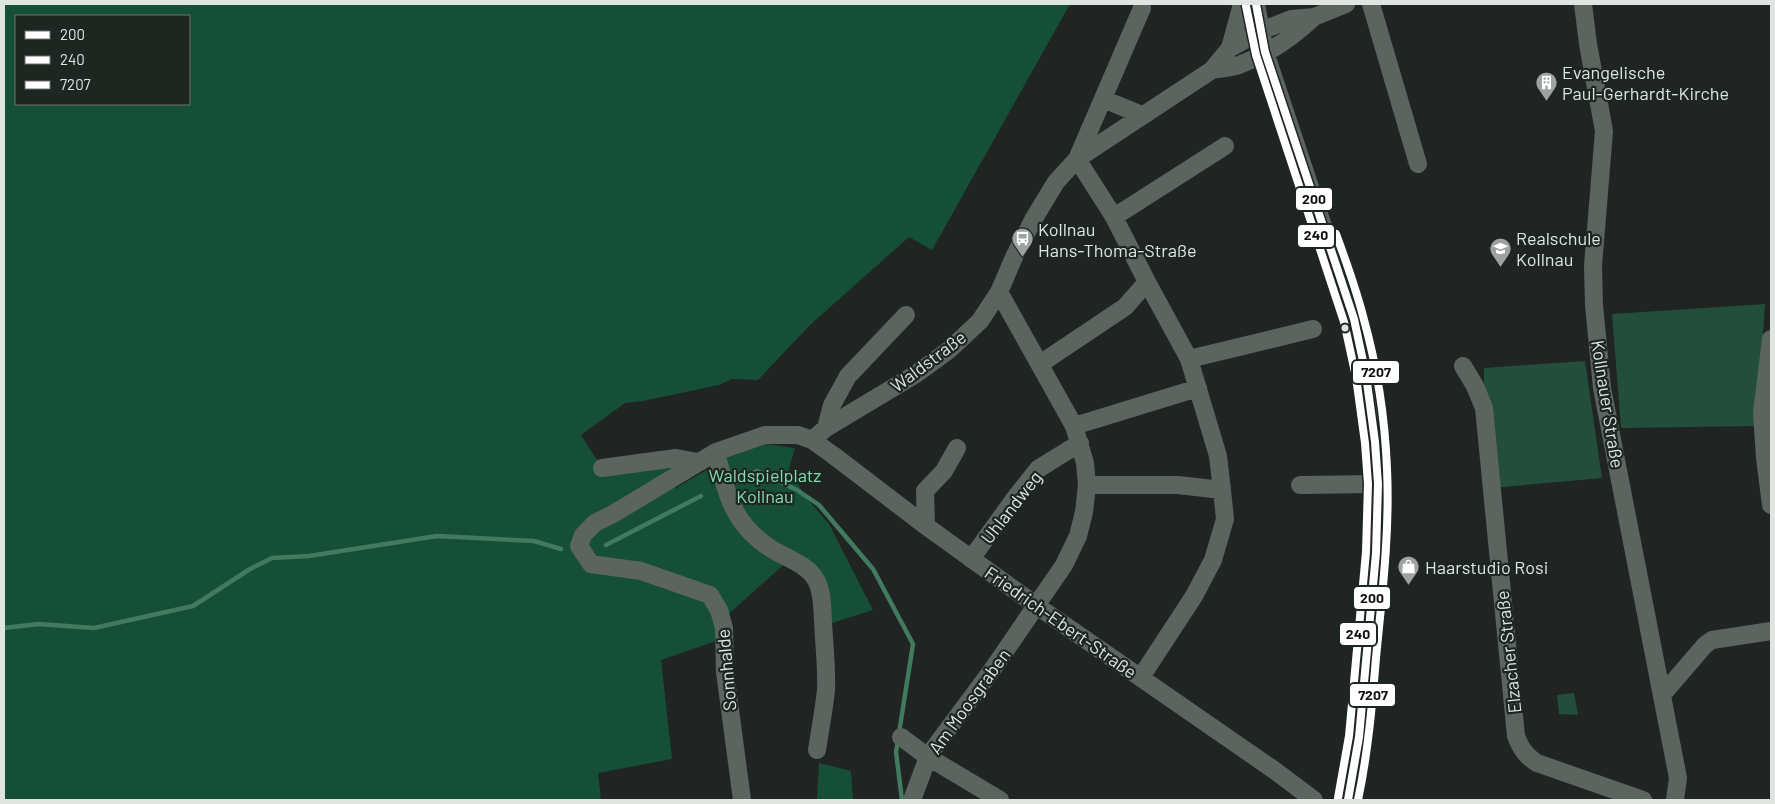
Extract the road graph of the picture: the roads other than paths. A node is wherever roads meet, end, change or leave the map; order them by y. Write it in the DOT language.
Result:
graph roads {
  1 [pos="1242,4"];
  2 [pos="1256,4"];
  3 [pos="1346,4"];
  4 [pos="1371,4"];
  5 [pos="1583,4"];
  6 [pos="1142,8"];
  7 [pos="1314,17"];
  8 [pos="1261,31"];
  9 [pos="1230,48"];
  10 [pos="1265,52"];
  11 [pos="1212,70"];
  12 [pos="1103,99"];
  13 [pos="1142,115"];
  14 [pos="1225,146"];
  15 [pos="1077,159"];
  16 [pos="1418,164"];
  17 [pos="1114,216"];
  18 [pos="1147,282"];
  19 [pos="999,292"];
  20 [pos="906,315"];
  21 [pos="1313,329"];
  22 [pos="1771,339"];
  23 [pos="1189,359"];
  24 [pos="1040,364"];
  25 [pos="1462,366"];
  26 [pos="1198,388"];
  27 [pos="826,428"];
  28 [pos="1077,434"];
  29 [pos="812,440"];
  30 [pos="957,448"];
  31 [pos="716,452"];
  32 [pos="698,462"];
  33 [pos="602,468"];
  34 [pos="1378,484"];
  35 [pos="1088,485"];
  36 [pos="1300,485"];
  37 [pos="1222,490"];
  38 [pos="1771,505"];
  39 [pos="926,526"];
  40 [pos="971,559"];
  41 [pos="1037,606"];
  42 [pos="1771,631"];
  43 [pos="1141,677"];
  44 [pos="1662,695"];
  45 [pos="901,737"];
  46 [pos="817,750"];
  47 [pos="928,757"];
  48 [pos="742,800"];
  49 [pos="912,800"];
  50 [pos="1000,800"];
  51 [pos="1314,800"];
  52 [pos="1348,800"];
  53 [pos="1643,800"];
  54 [pos="1676,800"];
  1 -- 9 [label="street, Waldstraße"];
  2 -- 8 [label="street"];
  3 -- 7 [label="street"];
  4 -- 16 [label="street"];
  5 -- 44 [label="street, Kollnauer Straße"];
  6 -- 12 [label="street"];
  7 -- 8 [label="street, Waldstraße"];
  7 -- 10 [label="street, Waldstraße"];
  8 -- 9 [label="street, Waldstraße"];
  8 -- 10 [label="street"];
  9 -- 11 [label="street, Waldstraße"];
  10 -- 11 [label="street, Waldstraße"];
  10 -- 34 [label="street"];
  11 -- 13 [label="street, Waldstraße"];
  12 -- 13 [label="street"];
  12 -- 15 [label="street"];
  13 -- 15 [label="street, Waldstraße"];
  14 -- 17 [label="street"];
  15 -- 17 [label="street"];
  15 -- 19 [label="street, Waldstraße"];
  17 -- 18 [label="street"];
  18 -- 23 [label="street"];
  18 -- 24 [label="street"];
  19 -- 24 [label="street, Am Moosgraben"];
  19 -- 27 [label="street, Waldstraße"];
  20 -- 27 [label="street"];
  21 -- 23 [label="street"];
  22 -- 38 [label="street"];
  23 -- 26 [label="street"];
  24 -- 28 [label="street, Am Moosgraben"];
  25 -- 53 [label="street, Elzacher Straße"];
  26 -- 28 [label="street, Uhlandweg"];
  26 -- 37 [label="street"];
  27 -- 29 [label="street, Waldstraße"];
  28 -- 35 [label="street, Am Moosgraben"];
  28 -- 40 [label="street, Uhlandweg"];
  29 -- 31 [label="street"];
  29 -- 39 [label="street, Friedrich-Ebert-Straße"];
  30 -- 39 [label="street"];
  31 -- 32 [label="street"];
  31 -- 46 [label="street"];
  32 -- 33 [label="street"];
  32 -- 48 [label="street, Sonnhalde"];
  34 -- 36 [label="street"];
  34 -- 52 [label="street"];
  35 -- 37 [label="street"];
  35 -- 41 [label="street, Am Moosgraben"];
  37 -- 43 [label="street"];
  39 -- 40 [label="street, Friedrich-Ebert-Straße"];
  40 -- 41 [label="street, Friedrich-Ebert-Straße"];
  41 -- 43 [label="street, Friedrich-Ebert-Straße"];
  41 -- 47 [label="street, Am Moosgraben"];
  42 -- 44 [label="street"];
  43 -- 51 [label="street, Friedrich-Ebert-Straße"];
  44 -- 54 [label="street, Kollnauer Straße"];
  45 -- 47 [label="street"];
  47 -- 49 [label="street, Am Moosgraben"];
  47 -- 50 [label="street"];
}
